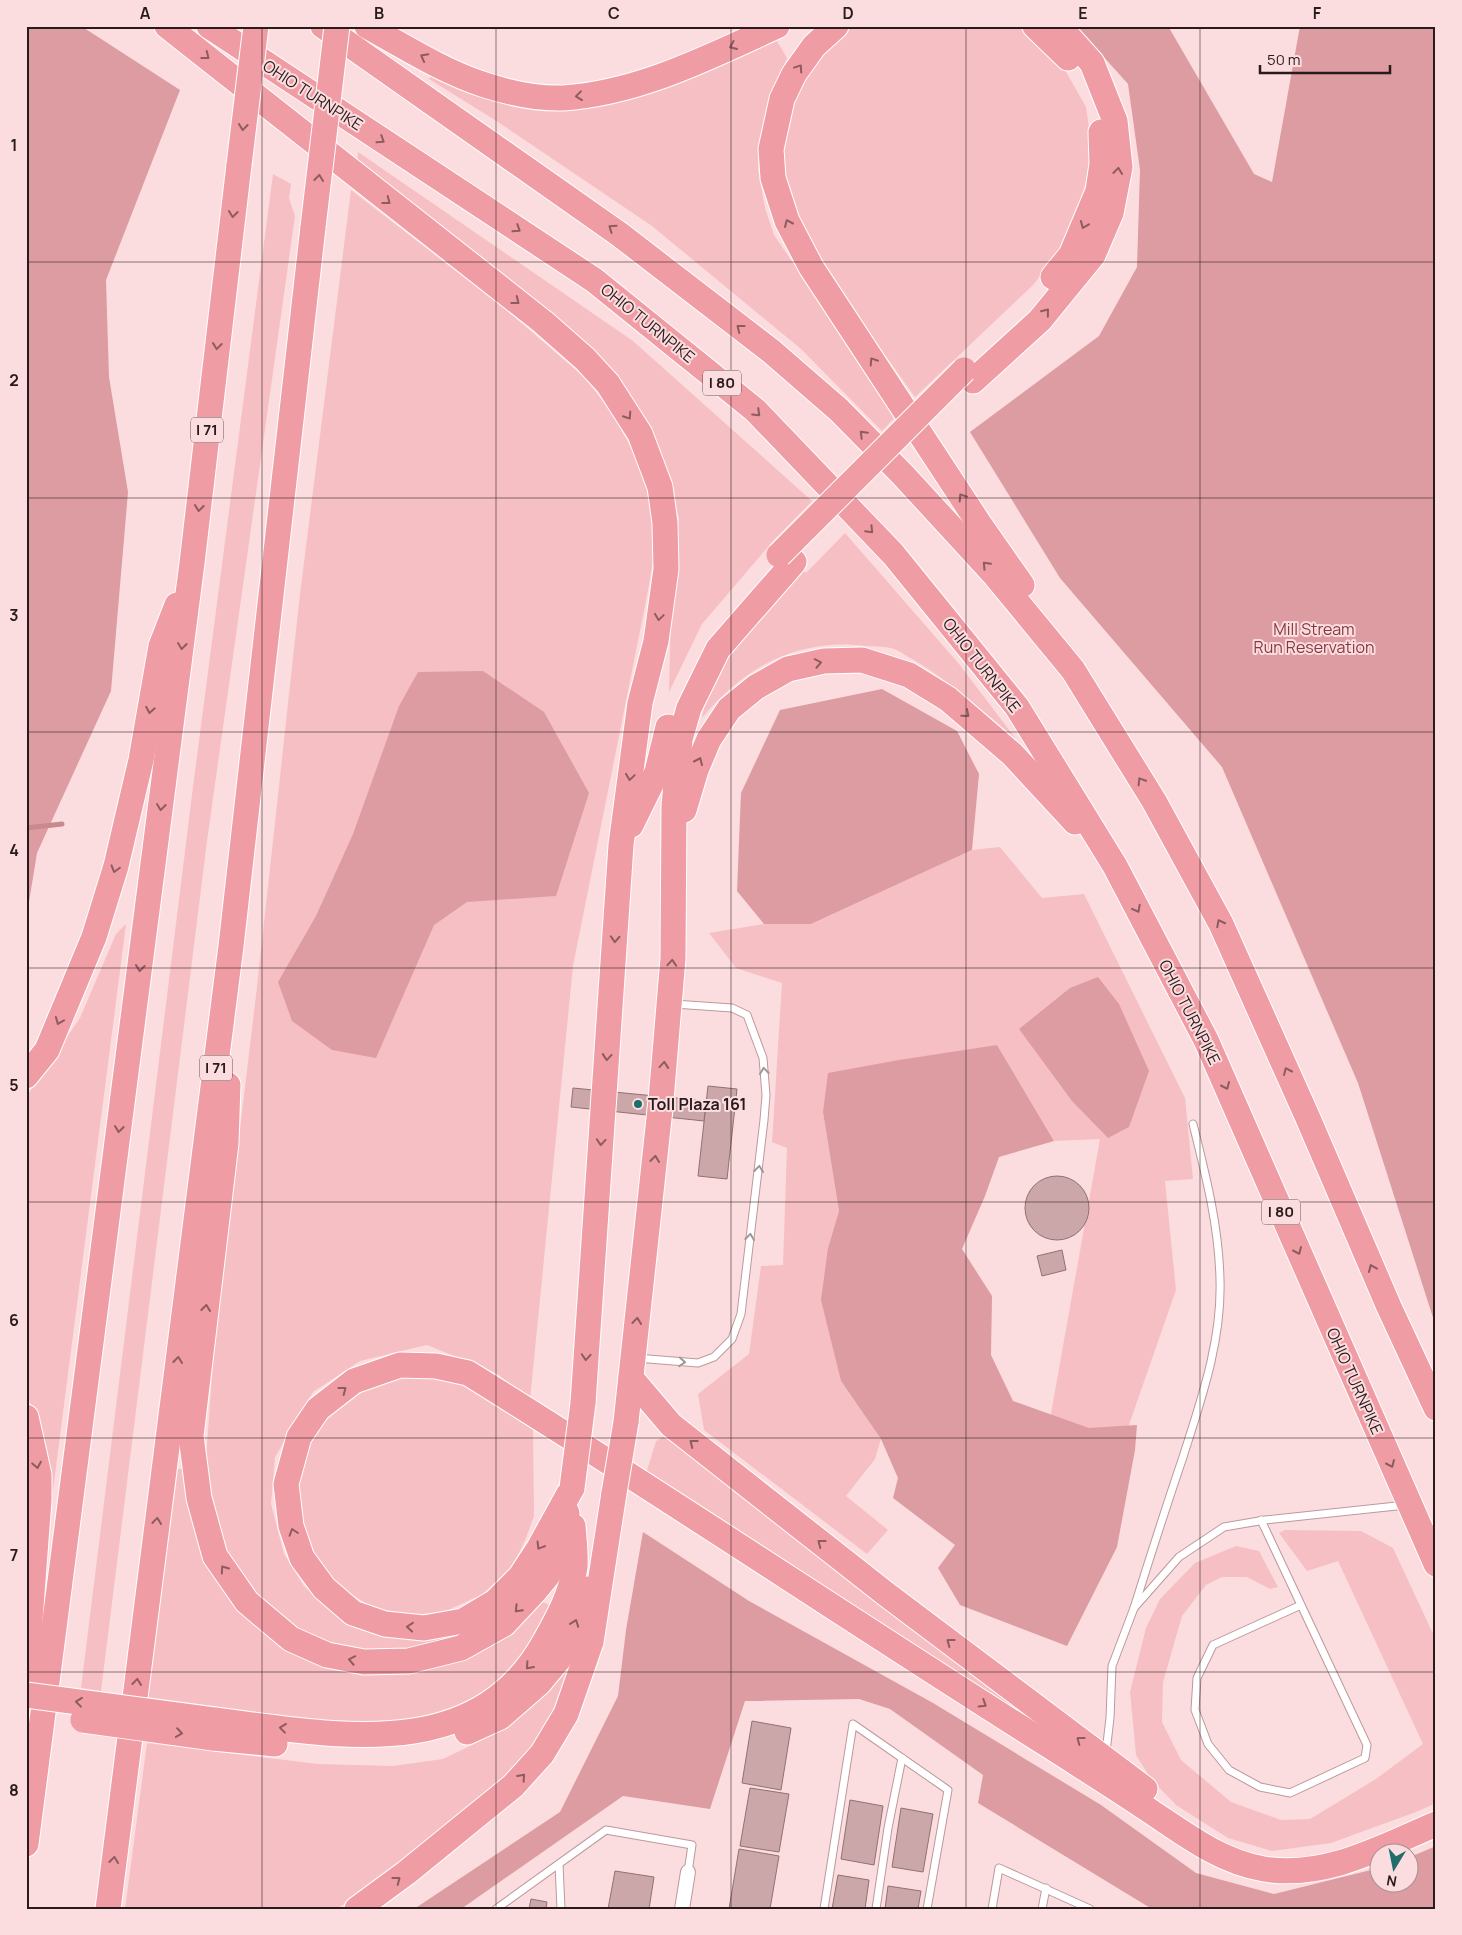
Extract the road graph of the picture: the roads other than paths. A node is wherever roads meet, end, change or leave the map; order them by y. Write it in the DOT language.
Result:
graph roads {
  1 [pos="167,26"];
  2 [pos="209,26"];
  3 [pos="256,26"];
  4 [pos="323,26"];
  5 [pos="337,26"];
  6 [pos="367,26"];
  7 [pos="777,26"];
  8 [pos="836,26"];
  9 [pos="1035,26"];
  10 [pos="1059,26"];
  11 [pos="968,376"];
  12 [pos="786,558"];
  13 [pos="192,563"];
  14 [pos="1073,670"];
  15 [pos="675,841"];
  16 [pos="621,845"];
  17 [pos="1115,866"];
  18 [pos="231,946"];
  19 [pos="669,1004"];
  20 [pos="26,1076"];
  21 [pos="1193,1124"];
  22 [pos="1389,1307"];
  23 [pos="1420,1353"];
  24 [pos="632,1368"];
  25 [pos="1436,1408"];
  26 [pos="26,1417"];
  27 [pos="572,1488"];
  28 [pos="1408,1505"];
  29 [pos="1261,1520"];
  30 [pos="607,1532"];
  31 [pos="1436,1564"];
  32 [pos="1301,1605"];
  33 [pos="1134,1608"];
  34 [pos="26,1673"];
  35 [pos="26,1695"];
  36 [pos="26,1712"];
  37 [pos="214,1729"];
  38 [pos="902,1758"];
  39 [pos="1099,1766"];
  40 [pos="1436,1812"];
  41 [pos="1436,1824"];
  42 [pos="26,1844"];
  43 [pos="559,1864"];
  44 [pos="688,1872"];
  45 [pos="1046,1888"];
  46 [pos="108,1909"];
  47 [pos="358,1909"];
  48 [pos="496,1909"];
  49 [pos="561,1909"];
  50 [pos="682,1909"];
  51 [pos="824,1909"];
  52 [pos="876,1909"];
  53 [pos="926,1909"];
  54 [pos="992,1909"];
  55 [pos="1042,1909"];
  56 [pos="1090,1909"];
  1 -- 16 [label="highway, one-way"];
  2 -- 17 [label="highway, OHIO TURNPIKE / I 80, one-way"];
  3 -- 13 [label="highway, I 71, one-way, bridge"];
  14 -- 4 [label="highway, one-way"];
  18 -- 5 [label="highway, I 71, one-way, bridge"];
  7 -- 6 [label="highway, one-way"];
  14 -- 8 [label="highway, one-way"];
  9 -- 11 [label="highway, one-way"];
  11 -- 10 [label="highway, one-way"];
  11 -- 12 [label="highway, bridge"];
  12 -- 15 [label="highway"];
  12 -- 16 [label="highway"];
  13 -- 20 [label="highway, one-way"];
  13 -- 42 [label="highway, I 71, one-way"];
  22 -- 14 [label="highway, one-way"];
  15 -- 17 [label="highway, one-way"];
  19 -- 15 [label="highway, one-way"];
  16 -- 27 [label="highway, one-way, bridge"];
  17 -- 28 [label="highway, OHIO TURNPIKE / I 80, one-way"];
  27 -- 18 [label="highway, one-way"];
  46 -- 18 [label="highway, I 71, one-way"];
  24 -- 19 [label="highway, one-way"];
  24 -- 19 [label="lane, one-way"];
  21 -- 33 [label="lane"];
  22 -- 23 [label="lane"];
  22 -- 25 [label="highway"];
  24 -- 30 [label="highway, bridge"];
  39 -- 24 [label="highway, one-way"];
  26 -- 34 [label="highway, one-way"];
  27 -- 37 [label="highway, one-way"];
  27 -- 39 [label="highway, one-way"];
  28 -- 29 [label="lane"];
  28 -- 31 [label="highway, OHIO TURNPIKE / I 80"];
  29 -- 32 [label="lane"];
  29 -- 33 [label="lane"];
  37 -- 30 [label="highway, one-way"];
  47 -- 30 [label="highway, one-way"];
  32 -- 32 [label="lane"];
  33 -- 39 [label="lane"];
  37 -- 35 [label="highway, one-way, bridge"];
  36 -- 37 [label="highway, one-way, bridge"];
  38 -- 51 [label="lane"];
  38 -- 52 [label="lane"];
  38 -- 53 [label="lane"];
  39 -- 40 [label="highway"];
  39 -- 41 [label="highway"];
  43 -- 44 [label="lane"];
  43 -- 48 [label="lane"];
  43 -- 49 [label="lane"];
  44 -- 50 [label="street"];
  45 -- 54 [label="lane"];
  45 -- 55 [label="lane"];
  45 -- 56 [label="lane"];
}
